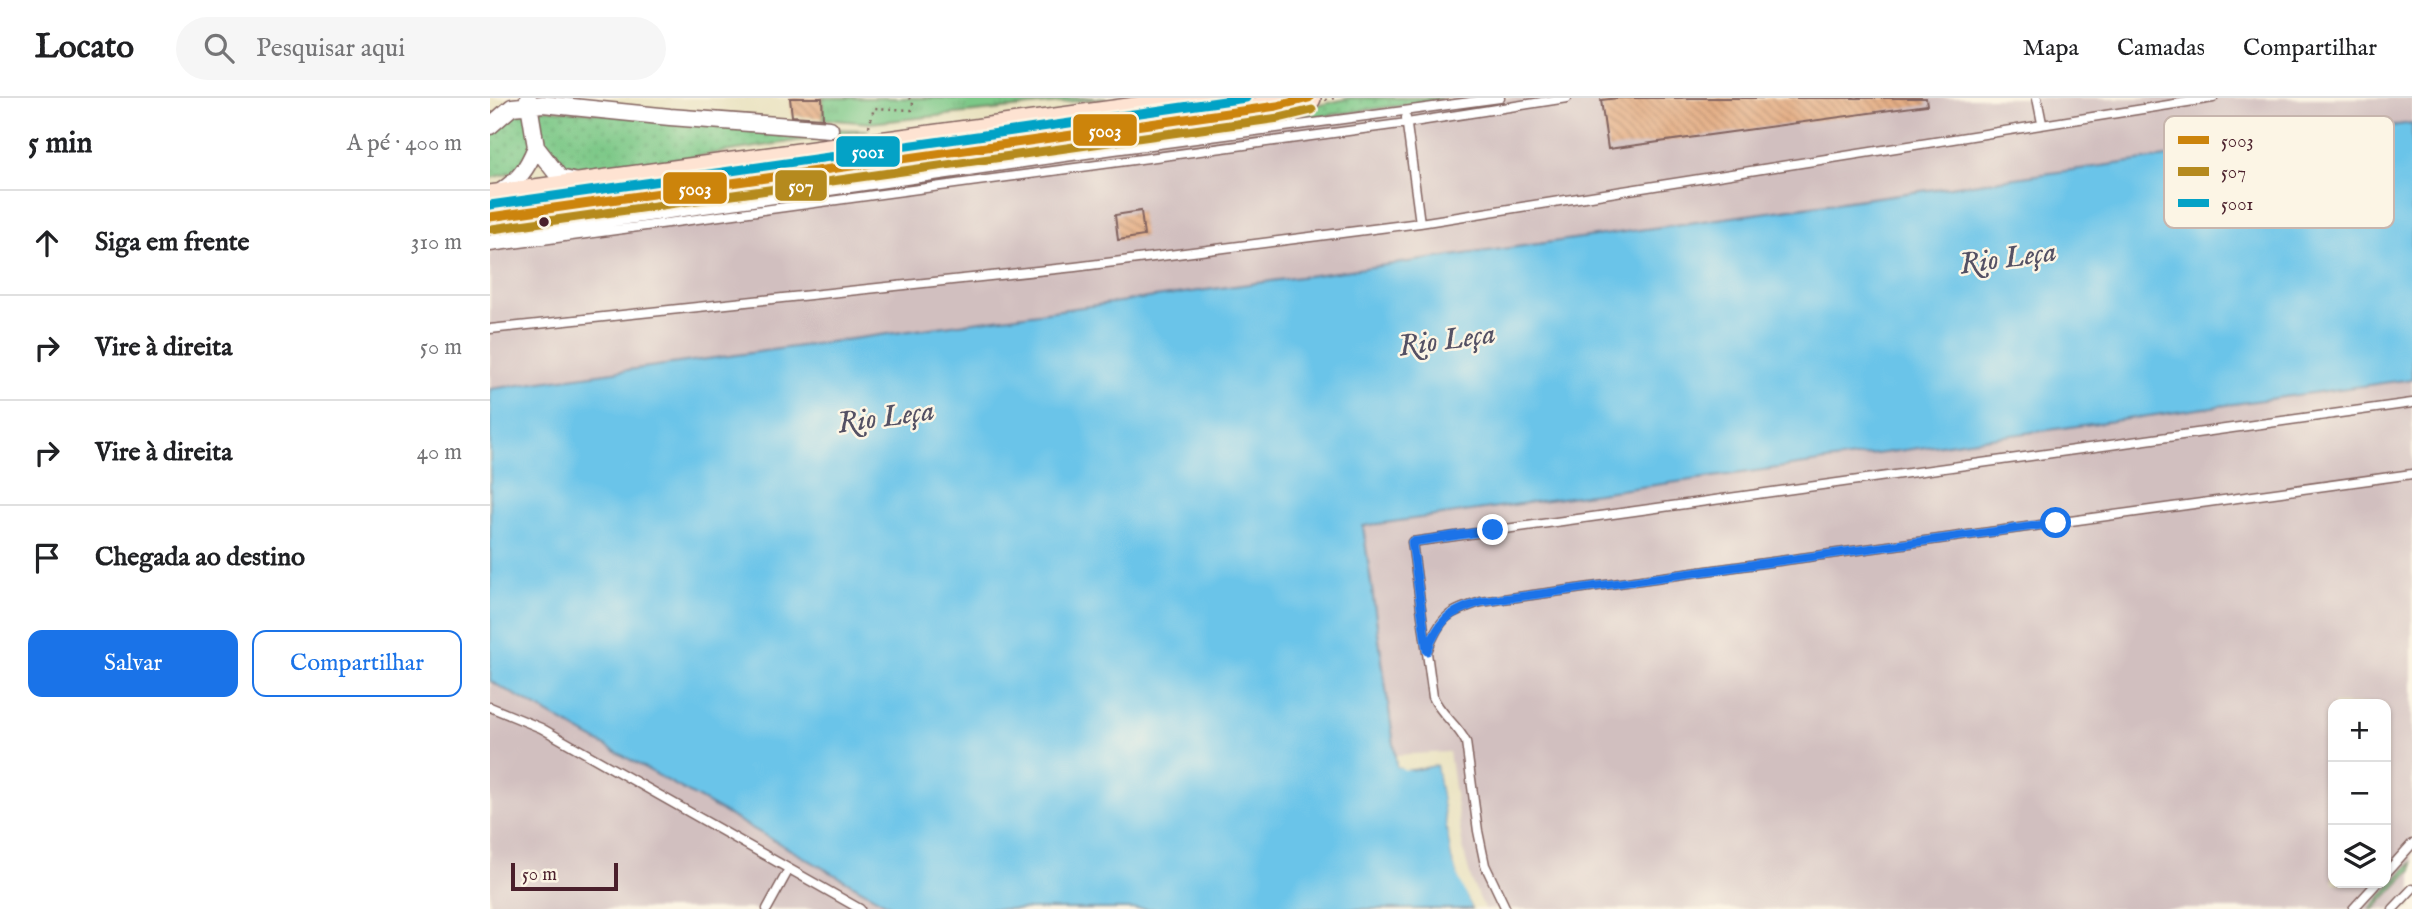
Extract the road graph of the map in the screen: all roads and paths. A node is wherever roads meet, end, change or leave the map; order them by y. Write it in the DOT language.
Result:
graph roads {
  1 [pos="909,98"];
  2 [pos="1216,98"];
  3 [pos="1309,98"];
  4 [pos="1500,98"];
  5 [pos="1567,98"];
  6 [pos="2037,98"];
  7 [pos="2213,98"];
  8 [pos="529,101"];
  9 [pos="1405,110"];
  10 [pos="1407,123"];
  11 [pos="2042,123"];
  12 [pos="490,126"];
  13 [pos="830,129"];
  14 [pos="869,130"];
  15 [pos="536,148"];
  16 [pos="590,185"];
  17 [pos="491,204"];
  18 [pos="1420,223"];
  19 [pos="490,240"];
  20 [pos="490,247"];
  21 [pos="490,329"];
  22 [pos="2412,403"];
  23 [pos="2412,474"];
  24 [pos="1427,651"];
  25 [pos="490,707"];
  26 [pos="2412,844"];
  27 [pos="2391,867"];
  28 [pos="789,869"];
  29 [pos="2372,888"];
  30 [pos="2412,889"];
  31 [pos="767,909"];
  32 [pos="860,909"];
  33 [pos="1506,909"];
  34 [pos="2353,909"];
  35 [pos="2393,909"];
  1 -- 14 [label="path"];
  2 -- 16 [label="main road"];
  3 -- 17 [label="main road"];
  4 -- 9 [label="lane"];
  5 -- 10 [label="lane"];
  6 -- 11 [label="lane"];
  7 -- 11 [label="lane"];
  8 -- 12 [label="street"];
  8 -- 13 [label="street"];
  8 -- 15 [label="street"];
  9 -- 10 [label="lane"];
  9 -- 19 [label="lane"];
  10 -- 18 [label="lane"];
  10 -- 20 [label="lane"];
  11 -- 18 [label="lane"];
  15 -- 16 [label="street"];
  15 -- 17 [label="street"];
  16 -- 17 [label="main road"];
  18 -- 21 [label="lane"];
  22 -- 24 [label="lane"];
  23 -- 24 [label="lane"];
  24 -- 33 [label="lane"];
  25 -- 28 [label="lane"];
  26 -- 27 [label="lane"];
  28 -- 31 [label="lane"];
  28 -- 32 [label="lane"];
  29 -- 34 [label="lane"];
  30 -- 35 [label="lane"];
}
